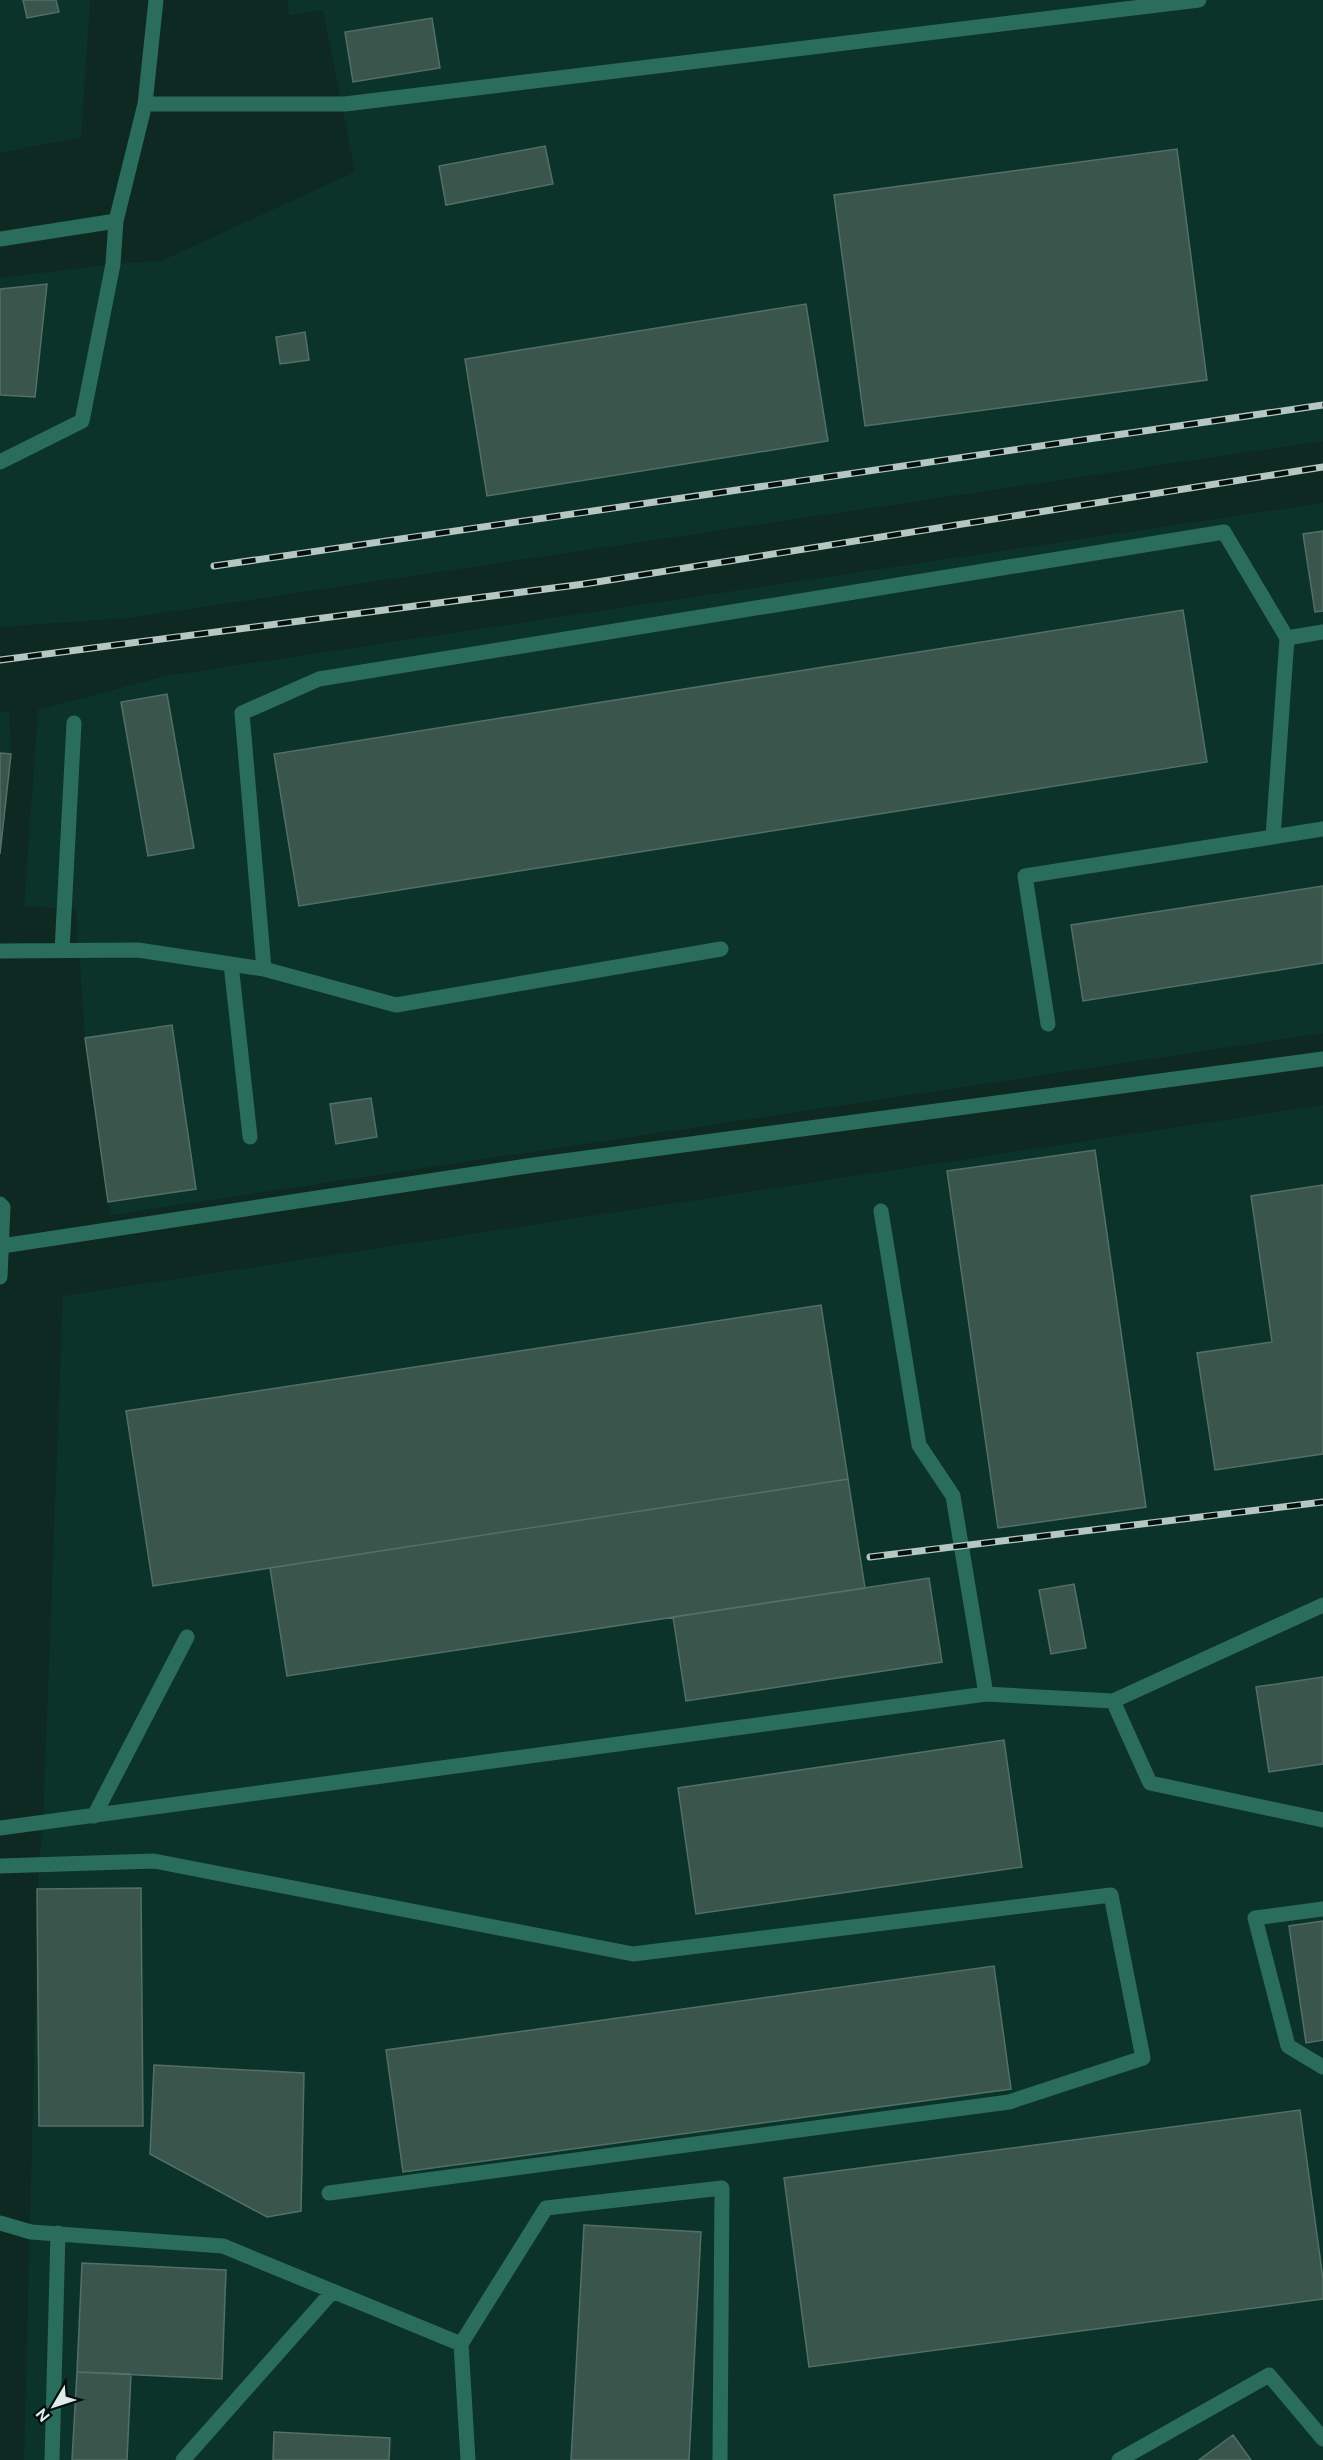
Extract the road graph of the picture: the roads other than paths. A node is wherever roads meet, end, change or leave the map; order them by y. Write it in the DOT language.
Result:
graph roads {
  1 [pos="156,0"];
  2 [pos="1198,0"];
  3 [pos="145,104"];
  4 [pos="116,221"];
  5 [pos="0,239"];
  6 [pos="0,462"];
  7 [pos="1323,632"];
  8 [pos="1287,638"];
  9 [pos="74,723"];
  10 [pos="1323,829"];
  11 [pos="1273,837"];
  12 [pos="721,949"];
  13 [pos="0,951"];
  14 [pos="62,951"];
  15 [pos="231,964"];
  16 [pos="264,969"];
  17 [pos="1048,1024"];
  18 [pos="1323,1059"];
  19 [pos="250,1137"];
  20 [pos="1,1206"];
  21 [pos="881,1211"];
  22 [pos="2,1246"];
  23 [pos="0,1277"];
  24 [pos="1323,1605"];
  25 [pos="187,1636"];
  26 [pos="986,1694"];
  27 [pos="1113,1701"];
  28 [pos="94,1816"];
  29 [pos="1323,1820"];
  30 [pos="0,1828"];
  31 [pos="0,1866"];
  32 [pos="1323,1908"];
  33 [pos="1323,2067"];
  34 [pos="329,2193"];
  35 [pos="0,2223"];
  36 [pos="58,2233"];
  37 [pos="333,2291"];
  38 [pos="461,2344"];
  39 [pos="1323,2439"];
  40 [pos="51,2460"];
  41 [pos="183,2460"];
  42 [pos="468,2460"];
  43 [pos="720,2460"];
  44 [pos="1119,2460"];
  1 -- 3 [label="street"];
  2 -- 3 [label="street"];
  3 -- 4 [label="street"];
  4 -- 5 [label="street"];
  4 -- 6 [label="street"];
  7 -- 8 [label="street"];
  8 -- 11 [label="street"];
  8 -- 16 [label="street"];
  9 -- 14 [label="street"];
  10 -- 11 [label="street"];
  11 -- 17 [label="street"];
  12 -- 16 [label="street"];
  13 -- 14 [label="street"];
  14 -- 15 [label="street"];
  15 -- 16 [label="street"];
  15 -- 19 [label="street"];
  18 -- 22 [label="street"];
  20 -- 22 [label="street"];
  21 -- 26 [label="street"];
  22 -- 23 [label="street"];
  24 -- 27 [label="street"];
  25 -- 28 [label="street"];
  26 -- 27 [label="street"];
  26 -- 28 [label="street"];
  27 -- 29 [label="street"];
  28 -- 30 [label="street"];
  31 -- 34 [label="street"];
  32 -- 33 [label="street"];
  35 -- 36 [label="street"];
  36 -- 37 [label="street"];
  36 -- 40 [label="street"];
  37 -- 38 [label="street"];
  37 -- 41 [label="street"];
  38 -- 42 [label="street"];
  38 -- 43 [label="street"];
  39 -- 44 [label="street"];
}
